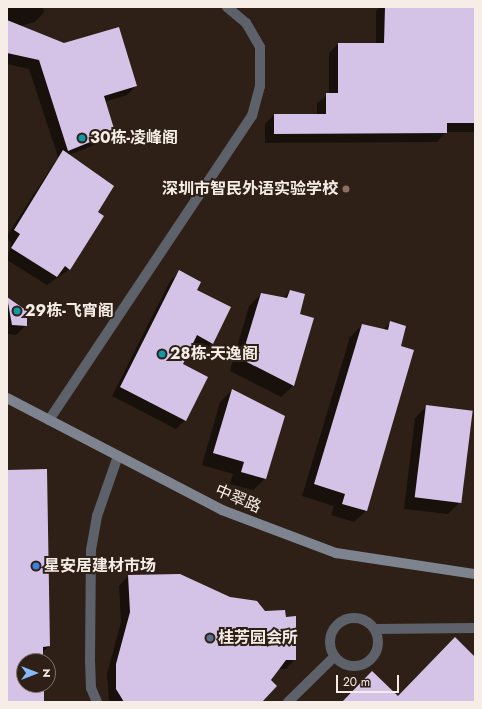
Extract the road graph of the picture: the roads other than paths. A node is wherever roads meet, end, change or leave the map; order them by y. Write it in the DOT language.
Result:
graph roads {
  1 [pos="227,7"];
  2 [pos="7,398"];
  3 [pos="49,420"];
  4 [pos="118,456"];
  5 [pos="475,574"];
  6 [pos="475,628"];
  7 [pos="375,629"];
  8 [pos="334,656"];
  9 [pos="97,702"];
  10 [pos="288,702"];
  1 -- 3 [label="street"];
  2 -- 3 [label="main road, 中翠路"];
  3 -- 4 [label="main road, 中翠路"];
  4 -- 5 [label="main road, 中翠路"];
  4 -- 9 [label="street"];
  6 -- 7 [label="street"];
  7 -- 8 [label="street"];
  7 -- 8 [label="street"];
  8 -- 10 [label="street"];
}
